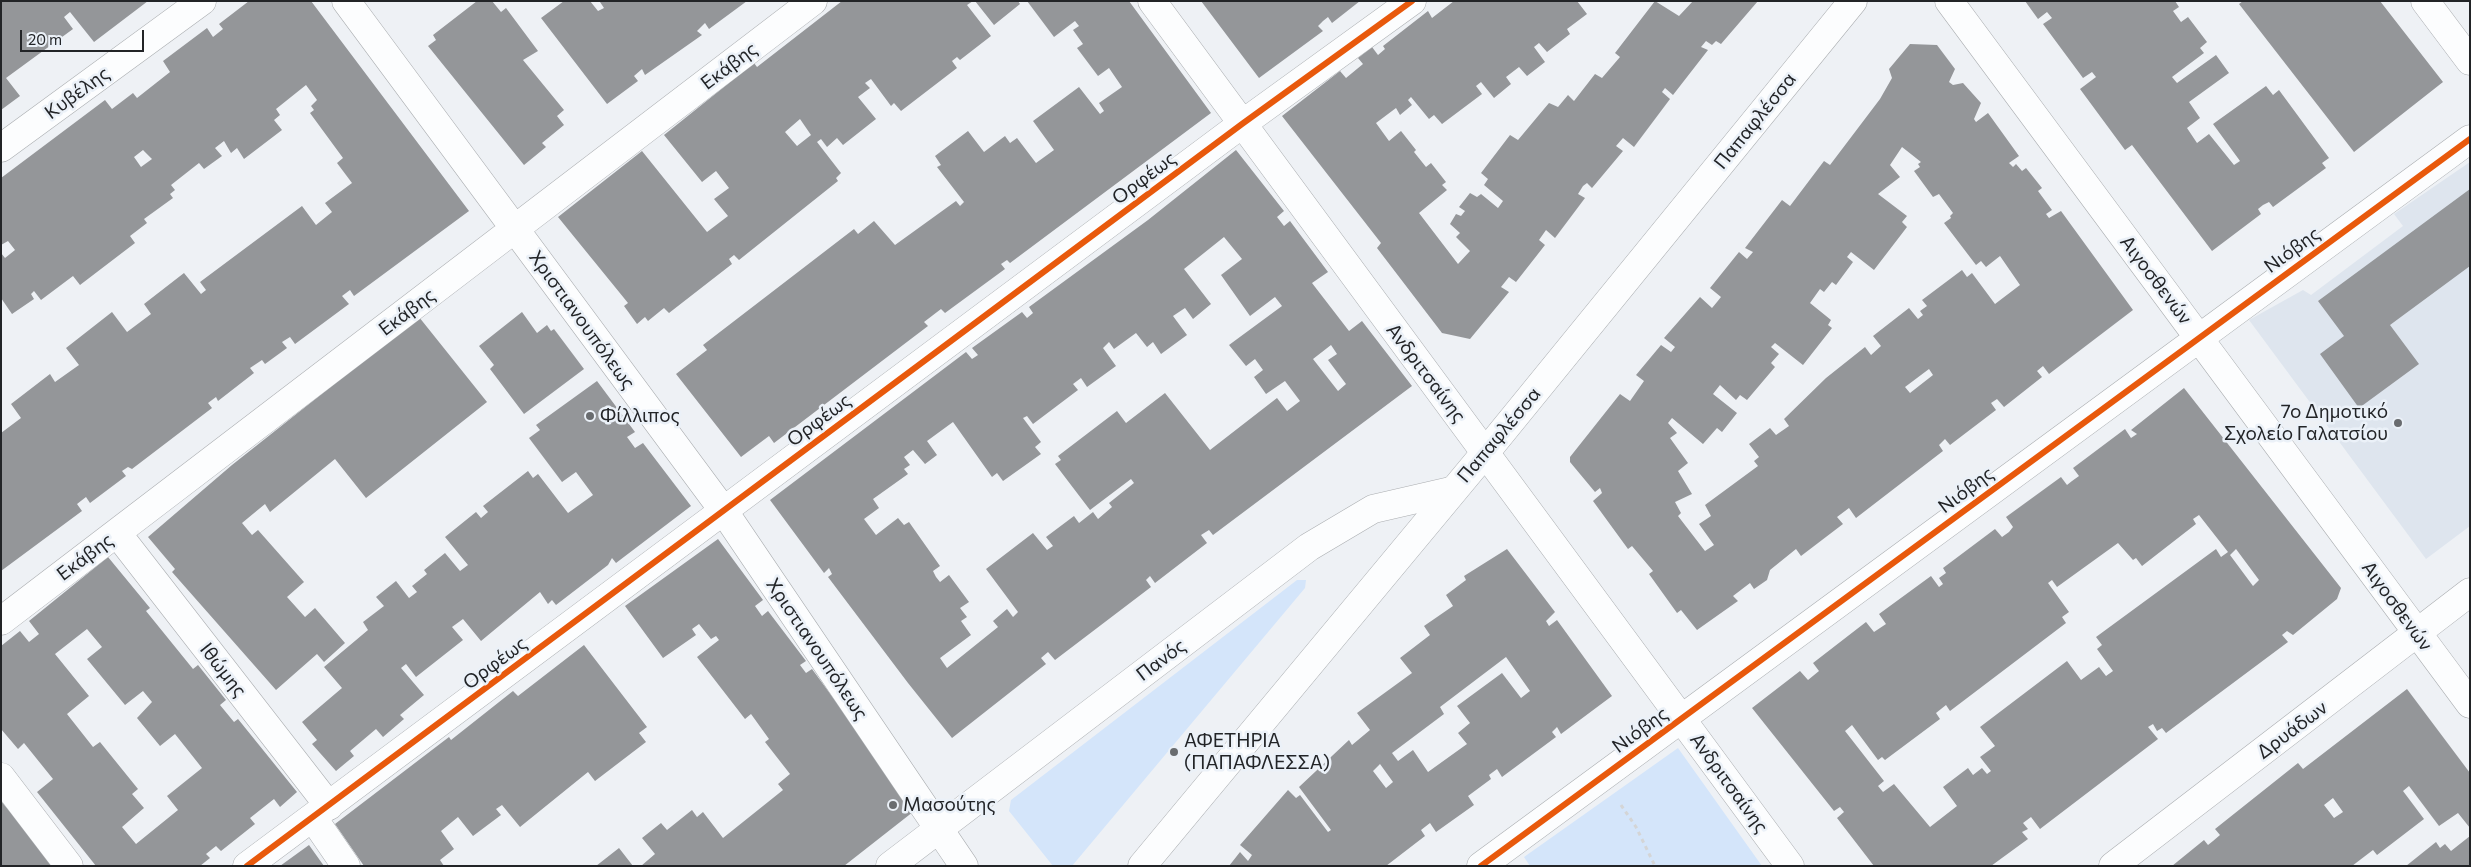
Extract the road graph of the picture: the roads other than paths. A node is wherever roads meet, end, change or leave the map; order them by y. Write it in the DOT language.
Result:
graph roads {
  1 [pos="202,1"];
  2 [pos="346,1"];
  3 [pos="813,1"];
  4 [pos="1152,1"];
  5 [pos="1412,1"];
  6 [pos="1853,1"];
  7 [pos="1949,1"];
  8 [pos="2425,1"];
  9 [pos="2470,61"];
  10 [pos="1242,124"];
  11 [pos="2470,139"];
  12 [pos="1,148"];
  13 [pos="515,229"];
  14 [pos="2198,337"];
  15 [pos="1486,453"];
  16 [pos="1451,492"];
  17 [pos="723,510"];
  18 [pos="117,534"];
  19 [pos="2470,592"];
  20 [pos="1,622"];
  21 [pos="2418,634"];
  22 [pos="2470,704"];
  23 [pos="1682,719"];
  24 [pos="1,777"];
  25 [pos="321,812"];
  26 [pos="939,829"];
  27 [pos="69,866"];
  28 [pos="246,866"];
  29 [pos="346,866"];
  30 [pos="890,866"];
  31 [pos="964,866"];
  32 [pos="1142,866"];
  33 [pos="1481,866"];
  34 [pos="1790,866"];
  35 [pos="2113,866"];
  1 -- 12 [label="street, Κυβέλης"];
  2 -- 13 [label="street, Χριστιανουπόλεως"];
  3 -- 13 [label="street, Εκάβης"];
  4 -- 10 [label="street, Ανδριτσαίνης"];
  5 -- 10 [label="street, Ορφέως"];
  6 -- 15 [label="street, Παπαφλέσσα"];
  7 -- 14 [label="street, Αιγοσθενών"];
  8 -- 9 [label="street"];
  10 -- 15 [label="street, Ανδριτσαίνης"];
  10 -- 17 [label="street, Ορφέως"];
  11 -- 14 [label="street, Νιόβης"];
  13 -- 17 [label="street, Χριστιανουπόλεως"];
  13 -- 18 [label="street, Εκάβης"];
  14 -- 21 [label="street, Αιγοσθενών"];
  14 -- 23 [label="street, Νιόβης"];
  15 -- 16 [label="street, Παπαφλέσσα"];
  15 -- 23 [label="street, Ανδριτσαίνης"];
  16 -- 26 [label="street, Πανός"];
  16 -- 32 [label="street, Παπαφλέσσα"];
  17 -- 25 [label="street, Ορφέως"];
  17 -- 26 [label="street, Χριστιανουπόλεως"];
  18 -- 20 [label="street, Εκάβης"];
  18 -- 25 [label="street, Ιθώμης"];
  19 -- 21 [label="street, Δρυάδων"];
  21 -- 22 [label="street, Αιγοσθενών"];
  21 -- 35 [label="street, Δρυάδων"];
  23 -- 33 [label="street, Νιόβης"];
  23 -- 34 [label="street, Ανδριτσαίνης"];
  24 -- 27 [label="street"];
  25 -- 28 [label="street, Ορφέως"];
  25 -- 29 [label="street, Ιθώμης"];
  26 -- 30 [label="street, Πανός"];
  26 -- 31 [label="street, Χριστιανουπόλεως"];
}
